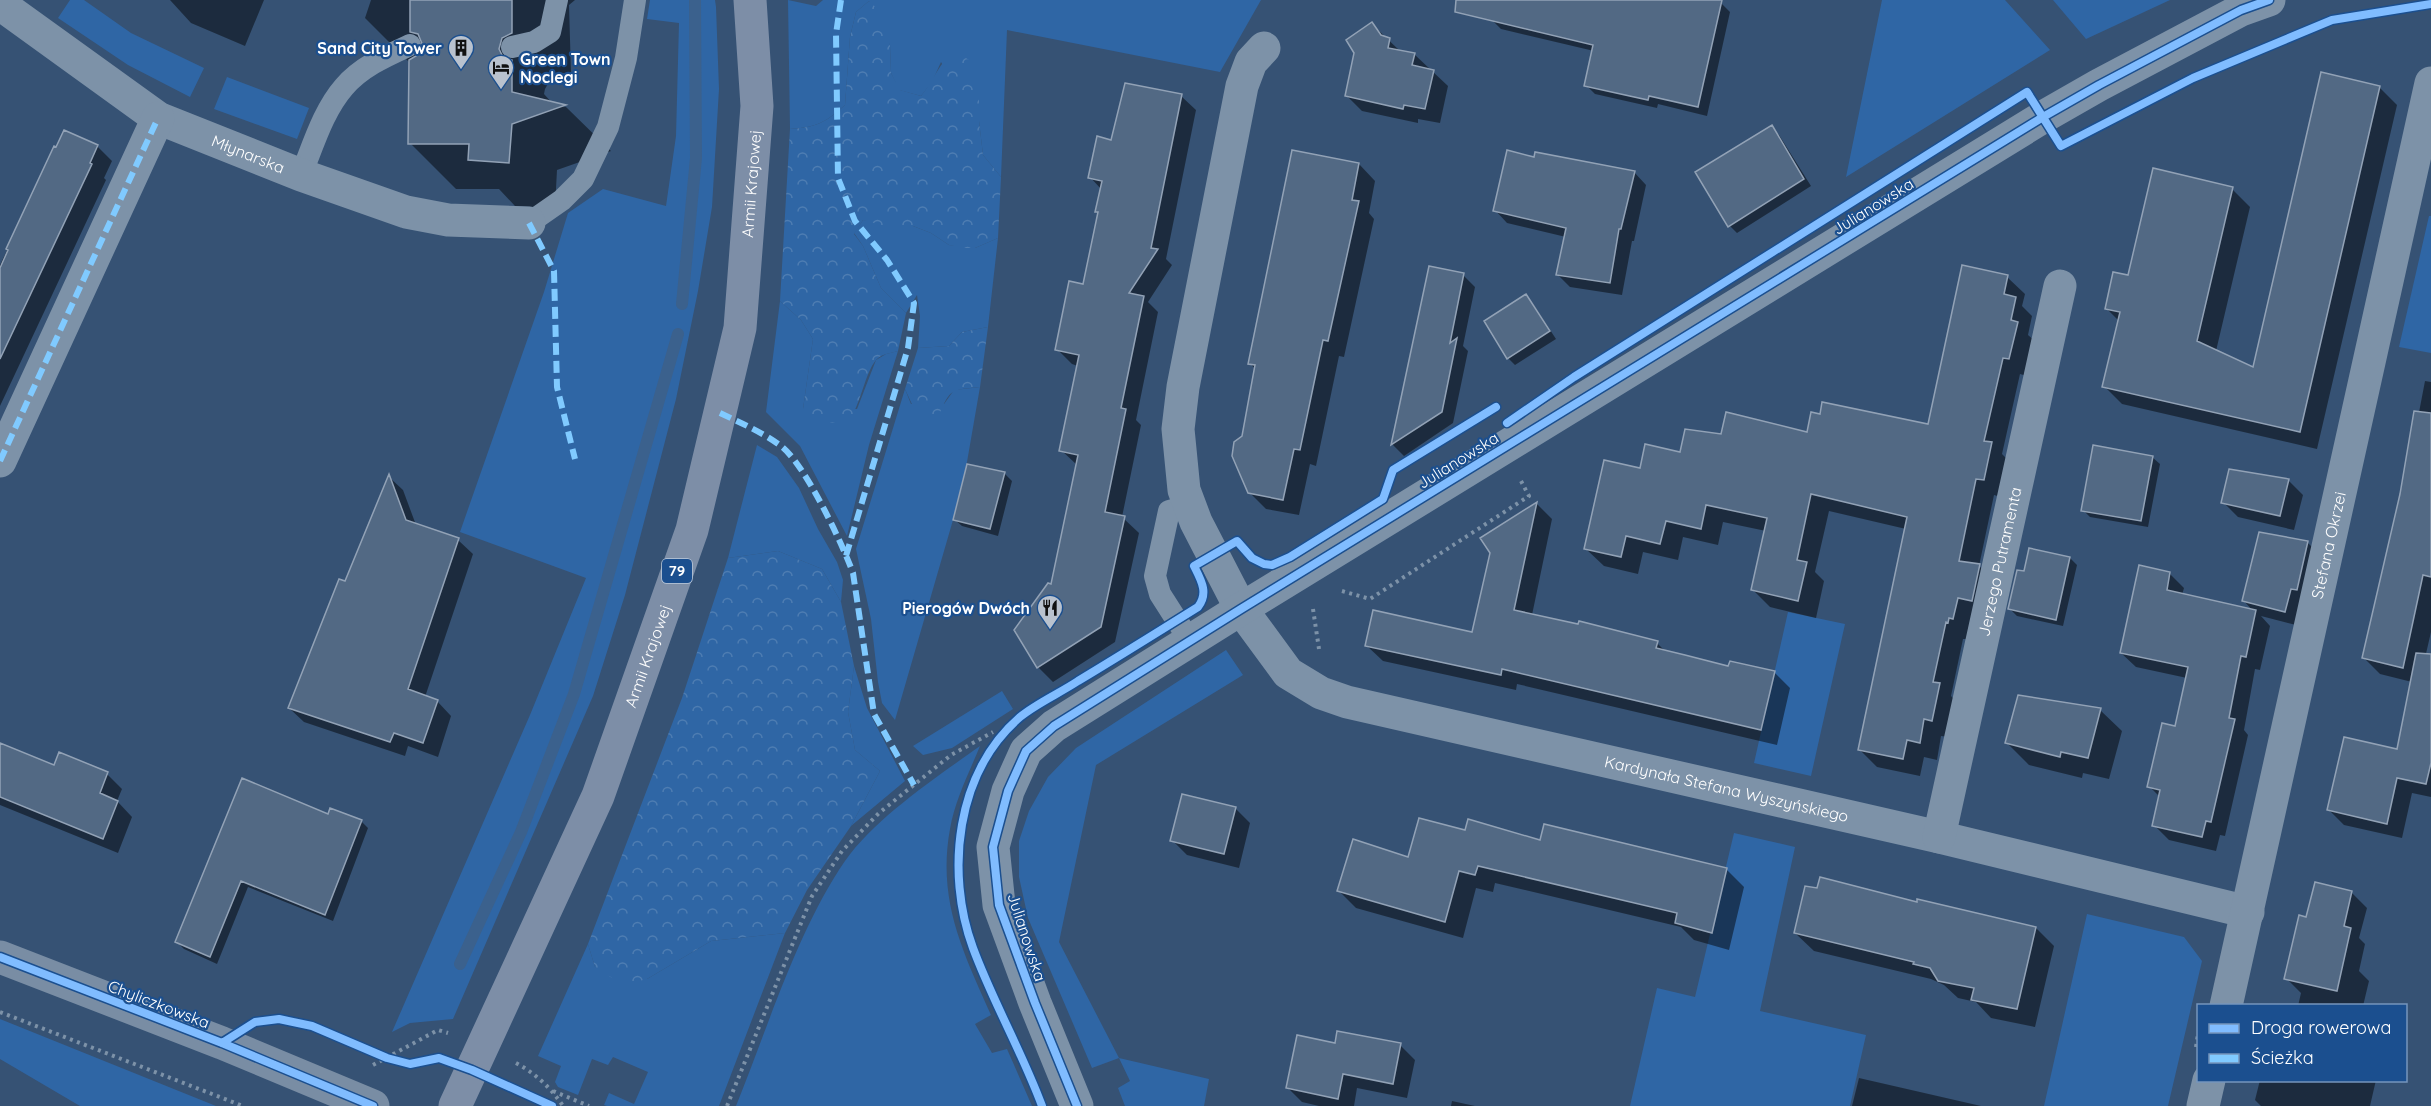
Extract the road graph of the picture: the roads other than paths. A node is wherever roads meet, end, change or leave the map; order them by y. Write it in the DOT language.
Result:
graph roads {
  1 [pos="557,0"];
  2 [pos="635,0"];
  3 [pos="750,0"];
  4 [pos="2269,0"];
  5 [pos="0,4"];
  6 [pos="410,45"];
  7 [pos="512,47"];
  8 [pos="1264,48"];
  9 [pos="2431,83"];
  10 [pos="158,118"];
  11 [pos="301,175"];
  12 [pos="529,222"];
  13 [pos="2060,286"];
  14 [pos="0,461"];
  15 [pos="1190,505"];
  16 [pos="1241,609"];
  17 [pos="1190,641"];
  18 [pos="1939,837"];
  19 [pos="2248,912"];
  20 [pos="0,957"];
  21 [pos="2226,1004"];
  22 [pos="2209,1082"];
  23 [pos="373,1106"];
  24 [pos="455,1106"];
  25 [pos="1077,1106"];
  26 [pos="2203,1106"];
  1 -- 7 [label="lane"];
  2 -- 12 [label="lane"];
  3 -- 24 [label="main road, Armii Krajowej / 79"];
  4 -- 16 [label="street, Julianowska"];
  5 -- 10 [label="street, Młynarska"];
  6 -- 11 [label="lane"];
  8 -- 15 [label="street"];
  9 -- 19 [label="street, Stefana Okrzei"];
  10 -- 11 [label="street, Młynarska"];
  10 -- 14 [label="street"];
  11 -- 12 [label="street, Młynarska"];
  13 -- 18 [label="street, Jerzego Putramenta"];
  15 -- 16 [label="street"];
  15 -- 17 [label="lane"];
  16 -- 17 [label="street, Julianowska"];
  16 -- 18 [label="street, Kardynała Stefana Wyszyńskiego"];
  17 -- 25 [label="street, Julianowska"];
  18 -- 19 [label="street, Kardynała Stefana Wyszyńskiego"];
  19 -- 21 [label="street, Stefana Okrzei"];
  20 -- 23 [label="street, Chyliczkowska"];
  22 -- 26 [label="street"];
}
